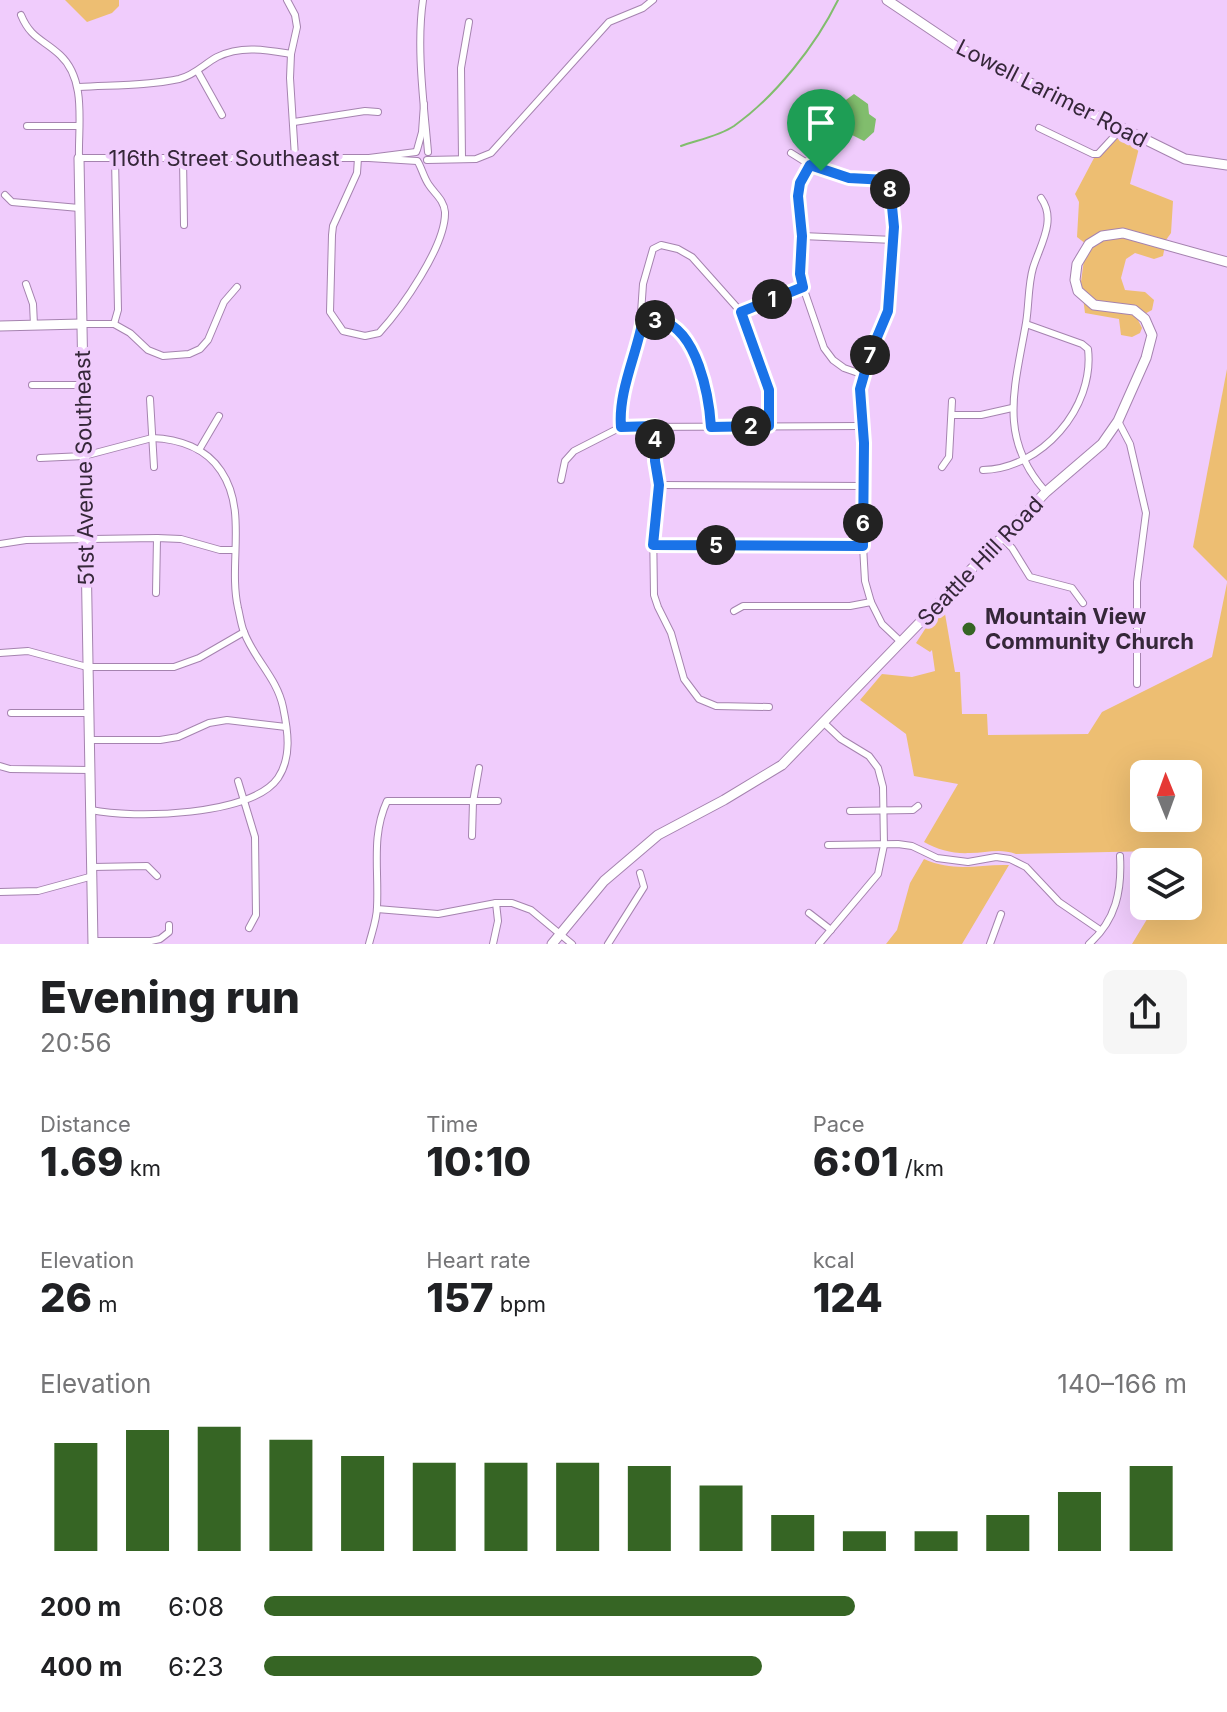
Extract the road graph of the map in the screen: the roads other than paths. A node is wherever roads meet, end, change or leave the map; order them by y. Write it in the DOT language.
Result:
graph roads {
  1 [pos="287,0"];
  2 [pos="423,0"];
  3 [pos="653,0"];
  4 [pos="887,0"];
  5 [pos="21,15"];
  6 [pos="469,22"];
  7 [pos="291,54"];
  8 [pos="198,72"];
  9 [pos="79,87"];
  10 [pos="424,104"];
  11 [pos="378,112"];
  12 [pos="222,115"];
  13 [pos="294,122"];
  14 [pos="27,126"];
  15 [pos="78,126"];
  16 [pos="1039,128"];
  17 [pos="1122,128"];
  18 [pos="417,151"];
  19 [pos="791,153"];
  20 [pos="295,157"];
  21 [pos="79,158"];
  22 [pos="115,158"];
  23 [pos="183,158"];
  24 [pos="358,158"];
  25 [pos="369,158"];
  26 [pos="424,158"];
  27 [pos="462,159"];
  28 [pos="810,165"];
  29 [pos="1227,165"];
  30 [pos="5,195"];
  31 [pos="1041,198"];
  32 [pos="79,208"];
  33 [pos="184,225"];
  34 [pos="802,236"];
  35 [pos="894,240"];
  36 [pos="1227,262"];
  37 [pos="26,284"];
  38 [pos="237,287"];
  39 [pos="803,287"];
  40 [pos="741,312"];
  41 [pos="643,319"];
  42 [pos="81,324"];
  43 [pos="114,324"];
  44 [pos="1026,324"];
  45 [pos="34,325"];
  46 [pos="0,326"];
  47 [pos="864,375"];
  48 [pos="32,385"];
  49 [pos="82,385"];
  50 [pos="150,399"];
  51 [pos="952,401"];
  52 [pos="1012,408"];
  53 [pos="952,415"];
  54 [pos="219,416"];
  55 [pos="1118,421"];
  56 [pos="655,426"];
  57 [pos="769,426"];
  58 [pos="861,426"];
  59 [pos="621,427"];
  60 [pos="711,427"];
  61 [pos="152,438"];
  62 [pos="199,450"];
  63 [pos="84,456"];
  64 [pos="40,458"];
  65 [pos="1022,460"];
  66 [pos="154,467"];
  67 [pos="942,467"];
  68 [pos="983,470"];
  69 [pos="561,480"];
  70 [pos="659,485"];
  71 [pos="863,486"];
  72 [pos="1046,492"];
  73 [pos="1001,537"];
  74 [pos="157,538"];
  75 [pos="86,539"];
  76 [pos="0,544"];
  77 [pos="653,545"];
  78 [pos="863,546"];
  79 [pos="234,550"];
  80 [pos="156,593"];
  81 [pos="871,602"];
  82 [pos="1083,603"];
  83 [pos="734,611"];
  84 [pos="244,632"];
  85 [pos="901,642"];
  86 [pos="0,653"];
  87 [pos="87,667"];
  88 [pos="1137,684"];
  89 [pos="769,707"];
  90 [pos="11,713"];
  91 [pos="88,713"];
  92 [pos="823,722"];
  93 [pos="286,727"];
  94 [pos="89,740"];
  95 [pos="0,766"];
  96 [pos="479,768"];
  97 [pos="90,770"];
  98 [pos="238,781"];
  99 [pos="244,800"];
  100 [pos="498,801"];
  101 [pos="473,802"];
  102 [pos="918,806"];
  103 [pos="91,810"];
  104 [pos="850,811"];
  105 [pos="884,812"];
  106 [pos="472,836"];
  107 [pos="828,845"];
  108 [pos="884,845"];
  109 [pos="1120,856"];
  110 [pos="93,871"];
  111 [pos="640,873"];
  112 [pos="157,876"];
  113 [pos="0,892"];
  114 [pos="496,903"];
  115 [pos="377,909"];
  116 [pos="809,913"];
  117 [pos="1001,914"];
  118 [pos="169,925"];
  119 [pos="249,928"];
  120 [pos="831,930"];
  121 [pos="1100,930"];
  122 [pos="559,935"];
  123 [pos="93,942"];
  124 [pos="369,944"];
  125 [pos="493,944"];
  126 [pos="552,944"];
  127 [pos="572,944"];
  128 [pos="608,944"];
  129 [pos="819,944"];
  130 [pos="990,944"];
  131 [pos="1089,944"];
  1 -- 7 [label="street"];
  2 -- 10 [label="street"];
  3 -- 27 [label="street"];
  4 -- 17 [label="main road, Lowell Larimer Road"];
  5 -- 9 [label="street"];
  6 -- 27 [label="street"];
  7 -- 8 [label="street"];
  7 -- 13 [label="street"];
  8 -- 9 [label="street"];
  8 -- 12 [label="street"];
  9 -- 15 [label="street, 51st Avenue Southeast"];
  10 -- 18 [label="street"];
  10 -- 26 [label="street"];
  11 -- 13 [label="street"];
  13 -- 20 [label="street"];
  14 -- 15 [label="street"];
  15 -- 21 [label="street, 51st Avenue Southeast"];
  16 -- 17 [label="street"];
  17 -- 29 [label="main road, Lowell Larimer Road"];
  18 -- 25 [label="street, 116th Street Southeast"];
  18 -- 26 [label="street"];
  18 -- 26 [label="street, 116th Street Southeast"];
  19 -- 28 [label="street"];
  20 -- 23 [label="street, 116th Street Southeast"];
  20 -- 24 [label="street, 116th Street Southeast"];
  21 -- 22 [label="street, 116th Street Southeast"];
  21 -- 32 [label="main road, 51st Avenue Southeast"];
  22 -- 23 [label="street, 116th Street Southeast"];
  22 -- 43 [label="street"];
  23 -- 33 [label="street"];
  24 -- 25 [label="street, 116th Street Southeast"];
  24 -- 26 [label="street"];
  25 -- 26 [label="street, 116th Street Southeast"];
  26 -- 27 [label="street"];
  28 -- 34 [label="street"];
  28 -- 35 [label="street"];
  30 -- 32 [label="street"];
  31 -- 44 [label="street"];
  32 -- 42 [label="main road, 51st Avenue Southeast"];
  34 -- 35 [label="street"];
  34 -- 39 [label="street"];
  35 -- 47 [label="street"];
  36 -- 55 [label="main road, Seattle Hill Road"];
  37 -- 45 [label="street"];
  38 -- 43 [label="street"];
  39 -- 40 [label="street"];
  39 -- 47 [label="street"];
  40 -- 41 [label="street"];
  40 -- 57 [label="street"];
  41 -- 59 [label="street"];
  41 -- 60 [label="street"];
  42 -- 43 [label="street"];
  42 -- 45 [label="main road"];
  42 -- 49 [label="main road, 51st Avenue Southeast"];
  44 -- 52 [label="street"];
  44 -- 65 [label="street"];
  45 -- 46 [label="main road"];
  47 -- 58 [label="street"];
  48 -- 49 [label="street"];
  49 -- 63 [label="main road, 51st Avenue Southeast"];
  50 -- 61 [label="street"];
  51 -- 53 [label="street"];
  52 -- 53 [label="street"];
  52 -- 65 [label="street"];
  53 -- 67 [label="street"];
  54 -- 62 [label="street"];
  55 -- 72 [label="main road, Seattle Hill Road"];
  55 -- 88 [label="street"];
  56 -- 59 [label="street"];
  56 -- 60 [label="street"];
  56 -- 70 [label="street"];
  57 -- 58 [label="street"];
  57 -- 60 [label="street"];
  58 -- 71 [label="street"];
  59 -- 69 [label="street"];
  61 -- 62 [label="street"];
  61 -- 63 [label="street"];
  61 -- 66 [label="street"];
  62 -- 79 [label="street"];
  63 -- 64 [label="street"];
  63 -- 75 [label="main road, 51st Avenue Southeast"];
  65 -- 68 [label="street"];
  65 -- 72 [label="street"];
  70 -- 71 [label="street"];
  70 -- 77 [label="street"];
  71 -- 78 [label="street"];
  72 -- 73 [label="main road, Seattle Hill Road"];
  73 -- 82 [label="street"];
  73 -- 85 [label="main road, Seattle Hill Road"];
  74 -- 75 [label="street"];
  74 -- 79 [label="street"];
  74 -- 80 [label="street"];
  75 -- 76 [label="street"];
  75 -- 87 [label="main road, 51st Avenue Southeast"];
  77 -- 78 [label="street"];
  77 -- 89 [label="street"];
  78 -- 81 [label="street"];
  79 -- 84 [label="street"];
  81 -- 83 [label="street"];
  81 -- 85 [label="street"];
  84 -- 87 [label="street"];
  84 -- 93 [label="street"];
  85 -- 92 [label="main road, Seattle Hill Road"];
  86 -- 87 [label="street"];
  87 -- 91 [label="main road, 51st Avenue Southeast"];
  90 -- 91 [label="street"];
  91 -- 94 [label="main road, 51st Avenue Southeast"];
  92 -- 105 [label="street"];
  92 -- 122 [label="main road, Seattle Hill Road"];
  93 -- 94 [label="street"];
  93 -- 99 [label="street"];
  94 -- 97 [label="main road, 51st Avenue Southeast"];
  95 -- 97 [label="street"];
  96 -- 101 [label="street"];
  97 -- 103 [label="main road, 51st Avenue Southeast"];
  98 -- 99 [label="street"];
  99 -- 103 [label="street"];
  99 -- 119 [label="street"];
  100 -- 101 [label="street"];
  101 -- 106 [label="street"];
  101 -- 115 [label="street"];
  102 -- 105 [label="street"];
  103 -- 110 [label="main road, 51st Avenue Southeast"];
  104 -- 105 [label="street"];
  105 -- 108 [label="street"];
  107 -- 108 [label="street"];
  108 -- 120 [label="street"];
  108 -- 121 [label="street"];
  109 -- 121 [label="street"];
  110 -- 112 [label="street"];
  110 -- 113 [label="street"];
  110 -- 123 [label="main road, 51st Avenue Southeast"];
  111 -- 128 [label="street"];
  114 -- 115 [label="street"];
  114 -- 122 [label="street"];
  114 -- 125 [label="street"];
  115 -- 124 [label="street"];
  116 -- 120 [label="street"];
  117 -- 130 [label="street"];
  118 -- 123 [label="street"];
  120 -- 129 [label="street"];
  121 -- 131 [label="street"];
  122 -- 126 [label="main road, Seattle Hill Road"];
  122 -- 127 [label="street"];
}
